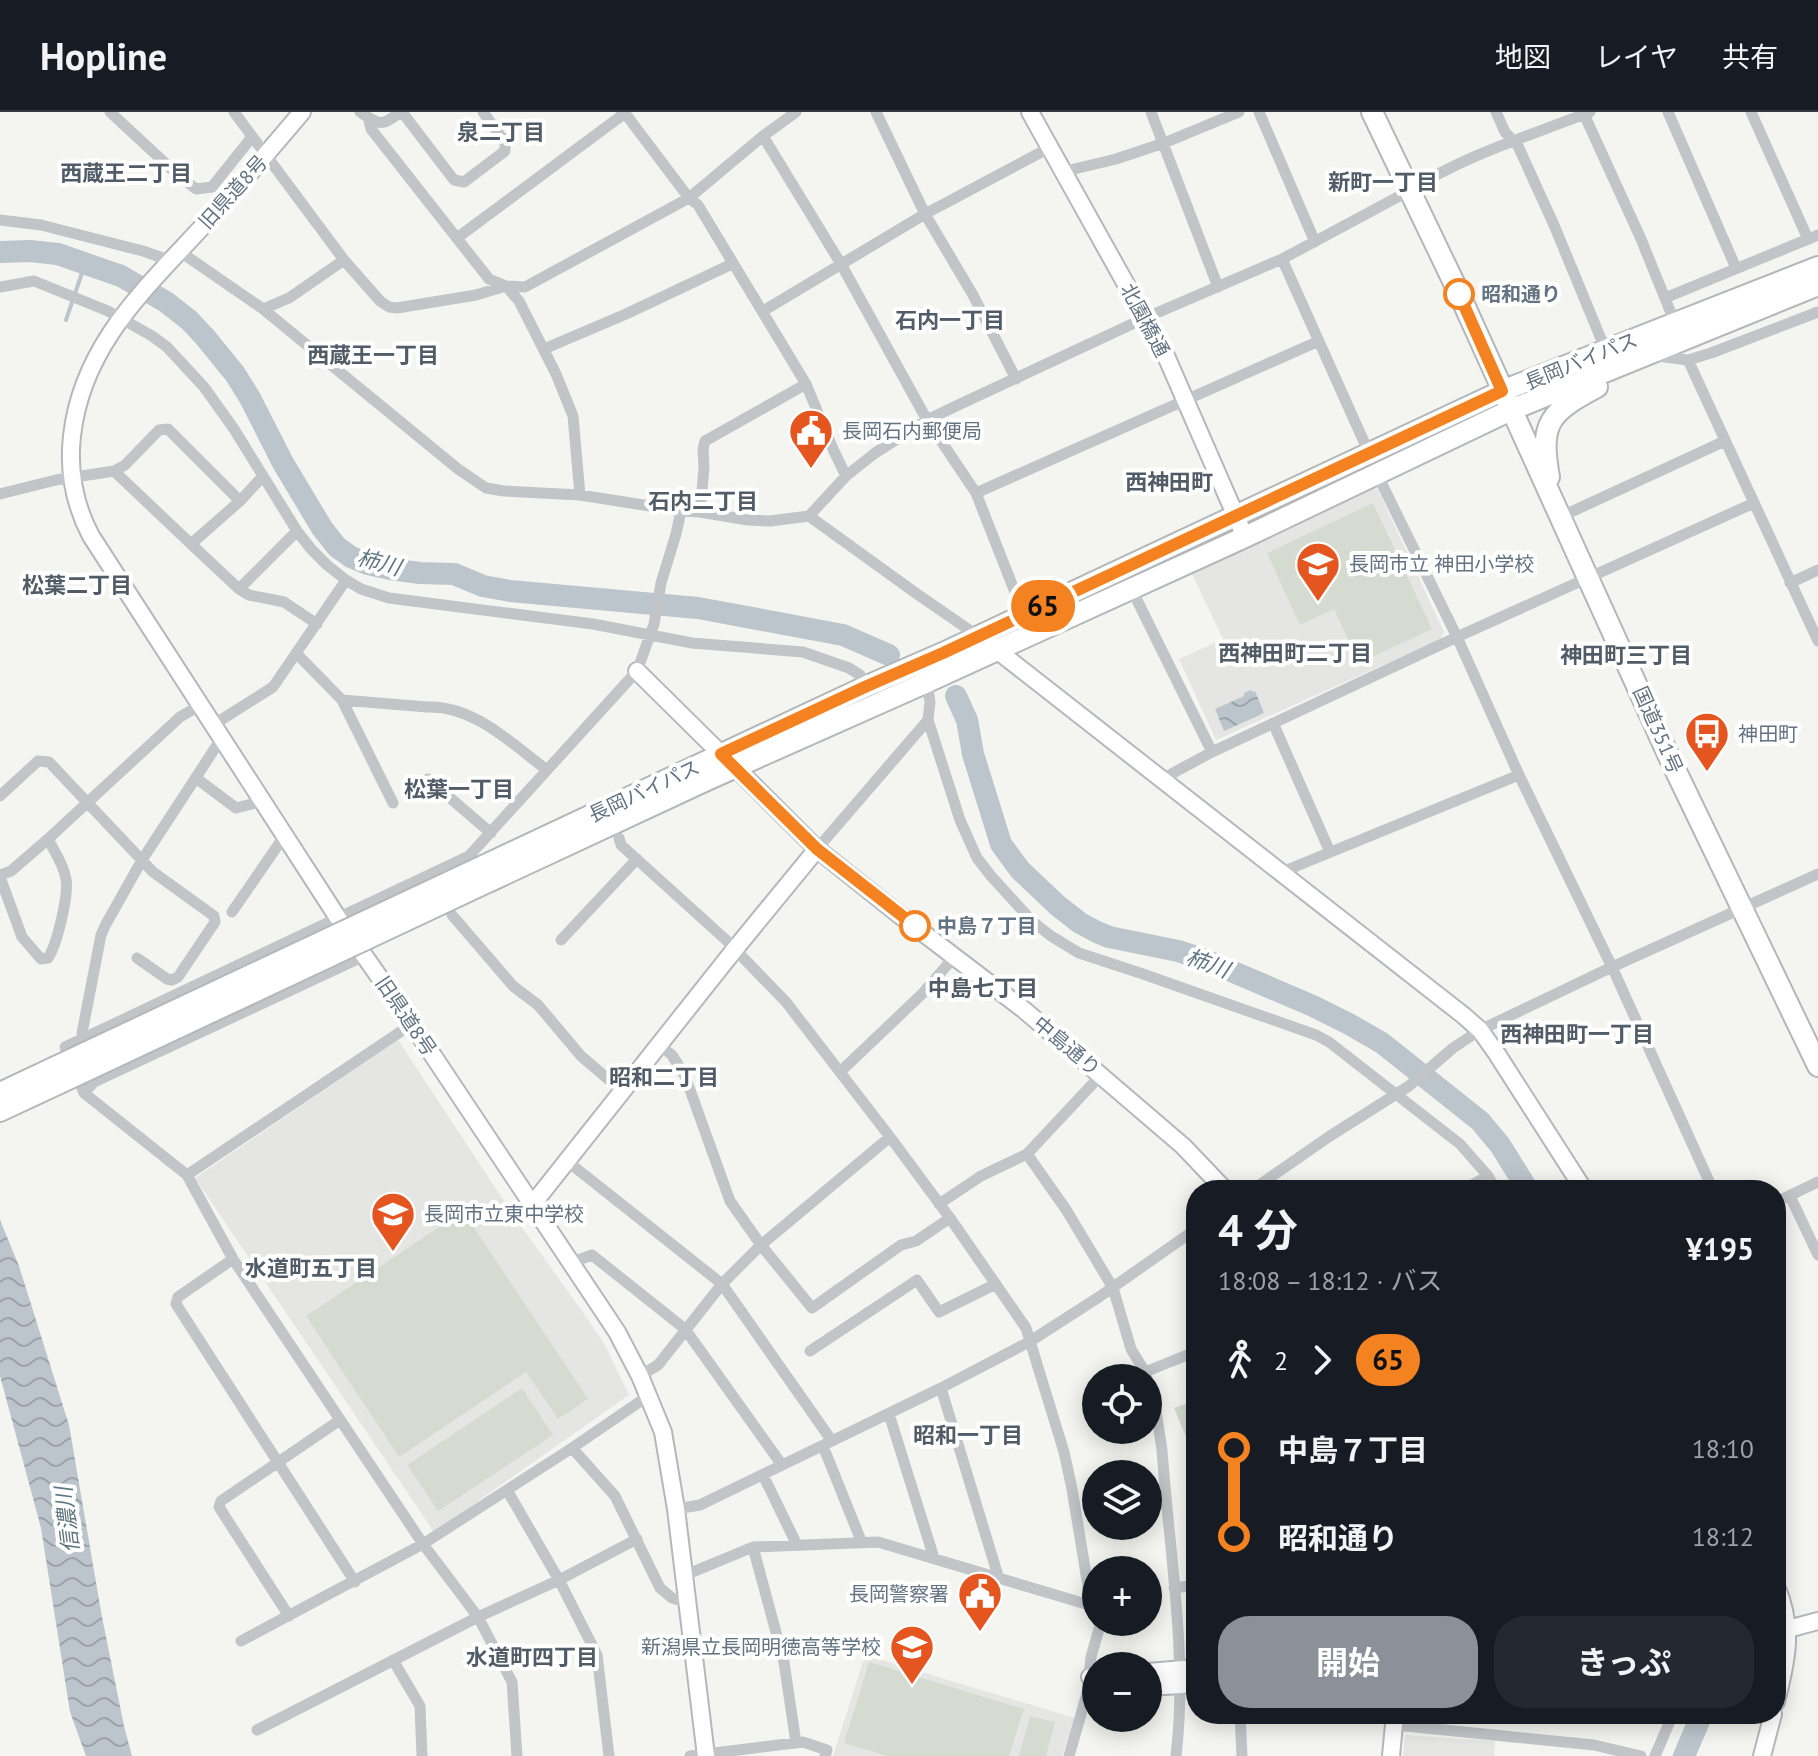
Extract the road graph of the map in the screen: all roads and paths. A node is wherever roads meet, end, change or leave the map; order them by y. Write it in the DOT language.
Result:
graph roads {
  1 [pos="110,112"];
  2 [pos="234,112"];
  3 [pos="302,112"];
  4 [pos="402,112"];
  5 [pos="483,112"];
  6 [pos="796,112"];
  7 [pos="876,112"];
  8 [pos="1030,112"];
  9 [pos="1151,112"];
  10 [pos="1239,112"];
  11 [pos="1259,112"];
  12 [pos="1372,112"];
  13 [pos="1496,112"];
  14 [pos="1668,112"];
  15 [pos="1751,112"];
  16 [pos="625,113"];
  17 [pos="1586,113"];
  18 [pos="364,114"];
  19 [pos="763,136"];
  20 [pos="252,137"];
  21 [pos="1511,141"];
  22 [pos="1164,143"];
  23 [pos="1049,148"];
  24 [pos="266,154"];
  25 [pos="1062,172"];
  26 [pos="1409,191"];
  27 [pos="689,198"];
  28 [pos="925,214"];
  29 [pos="0,220"];
  30 [pos="1813,237"];
  31 [pos="457,238"];
  32 [pos="1315,242"];
  33 [pos="1282,259"];
  34 [pos="344,260"];
  35 [pos="171,261"];
  36 [pos="732,264"];
  37 [pos="841,264"];
  38 [pos="1818,267"];
  39 [pos="1736,268"];
  40 [pos="1818,285"];
  41 [pos="506,286"];
  42 [pos="0,287"];
  43 [pos="1218,287"];
  44 [pos="1665,298"];
  45 [pos="263,309"];
  46 [pos="763,311"];
  47 [pos="1818,312"];
  48 [pos="124,315"];
  49 [pos="1145,318"];
  50 [pos="1675,323"];
  51 [pos="1319,341"];
  52 [pos="544,349"];
  53 [pos="1606,351"];
  54 [pos="1650,354"];
  55 [pos="1688,360"];
  56 [pos="1016,379"];
  57 [pos="806,384"];
  58 [pos="1185,400"];
  59 [pos="1507,401"];
  60 [pos="927,420"];
  61 [pos="1725,441"];
  62 [pos="1369,453"];
  63 [pos="114,471"];
  64 [pos="1377,474"];
  65 [pos="263,476"];
  66 [pos="846,476"];
  67 [pos="71,478"];
  68 [pos="976,493"];
  69 [pos="0,494"];
  70 [pos="580,495"];
  71 [pos="240,501"];
  72 [pos="1754,503"];
  73 [pos="1556,510"];
  74 [pos="681,511"];
  75 [pos="700,512"];
  76 [pos="809,516"];
  77 [pos="1236,516"];
  78 [pos="297,531"];
  79 [pos="1245,537"];
  80 [pos="191,544"];
  81 [pos="1818,570"];
  82 [pos="1588,577"];
  83 [pos="346,580"];
  84 [pos="1790,583"];
  85 [pos="1131,588"];
  86 [pos="239,589"];
  87 [pos="1024,615"];
  88 [pos="317,624"];
  89 [pos="652,629"];
  90 [pos="978,636"];
  91 [pos="1457,637"];
  92 [pos="1818,641"];
  93 [pos="997,650"];
  94 [pos="296,653"];
  95 [pos="637,671"];
  96 [pos="927,682"];
  97 [pos="867,686"];
  98 [pos="342,700"];
  99 [pos="202,707"];
  100 [pos="928,720"];
  101 [pos="1273,723"];
  102 [pos="217,732"];
  103 [pos="1212,752"];
  104 [pos="728,760"];
  105 [pos="547,770"];
  106 [pos="1519,775"];
  107 [pos="196,778"];
  108 [pos="428,779"];
  109 [pos="1162,779"];
  110 [pos="0,796"];
  111 [pos="87,801"];
  112 [pos="263,801"];
  113 [pos="393,803"];
  114 [pos="491,833"];
  115 [pos="285,835"];
  116 [pos="619,838"];
  117 [pos="48,839"];
  118 [pos="817,849"];
  119 [pos="1330,852"];
  120 [pos="637,859"];
  121 [pos="142,860"];
  122 [pos="1282,872"];
  123 [pos="1818,874"];
  124 [pos="0,876"];
  125 [pos="1743,908"];
  126 [pos="232,912"];
  127 [pos="452,915"];
  128 [pos="338,918"];
  129 [pos="561,940"];
  130 [pos="735,949"];
  131 [pos="364,956"];
  132 [pos="955,956"];
  133 [pos="137,958"];
  134 [pos="1612,967"];
  135 [pos="412,1024"];
  136 [pos="1480,1030"];
  137 [pos="83,1039"];
  138 [pos="659,1045"];
  139 [pos="1818,1066"];
  140 [pos="840,1072"];
  141 [pos="1101,1075"];
  142 [pos="622,1091"];
  143 [pos="22,1092"];
  144 [pos="0,1093"];
  145 [pos="84,1093"];
  146 [pos="1396,1093"];
  147 [pos="0,1111"];
  148 [pos="890,1137"];
  149 [pos="1027,1154"];
  150 [pos="567,1161"];
  151 [pos="187,1175"];
  152 [pos="1488,1176"];
  153 [pos="1215,1180"];
  154 [pos="1267,1180"];
  155 [pos="1481,1180"];
  156 [pos="1490,1180"];
  157 [pos="1578,1180"];
  158 [pos="1708,1180"];
  159 [pos="1818,1182"];
  160 [pos="1790,1196"];
  161 [pos="1786,1198"];
  162 [pos="939,1204"];
  163 [pos="532,1205"];
  164 [pos="950,1218"];
  165 [pos="1186,1236"];
  166 [pos="761,1245"];
  167 [pos="1818,1255"];
  168 [pos="233,1259"];
  169 [pos="570,1263"];
  170 [pos="722,1284"];
  171 [pos="996,1284"];
  172 [pos="1113,1288"];
  173 [pos="685,1329"];
  174 [pos="1029,1342"];
  175 [pos="810,1351"];
  176 [pos="1186,1356"];
  177 [pos="1140,1364"];
  178 [pos="1162,1369"];
  179 [pos="640,1376"];
  180 [pos="941,1388"];
  181 [pos="648,1396"];
  182 [pos="889,1414"];
  183 [pos="340,1420"];
  184 [pos="828,1444"];
  185 [pos="1161,1444"];
  186 [pos="572,1448"];
  187 [pos="278,1462"];
  188 [pos="782,1465"];
  189 [pos="763,1475"];
  190 [pos="507,1490"];
  191 [pos="676,1509"];
  192 [pos="637,1539"];
  193 [pos="862,1543"];
  194 [pos="423,1544"];
  195 [pos="797,1545"];
  196 [pos="753,1547"];
  197 [pos="934,1558"];
  198 [pos="683,1576"];
  199 [pos="999,1579"];
  200 [pos="559,1580"];
  201 [pos="355,1582"];
  202 [pos="1186,1586"];
  203 [pos="1174,1588"];
  204 [pos="686,1602"];
  205 [pos="289,1616"];
  206 [pos="478,1617"];
  207 [pos="1818,1621"];
  208 [pos="1786,1627"];
  209 [pos="241,1641"];
  210 [pos="393,1660"];
  211 [pos="1186,1664"];
  212 [pos="1162,1674"];
  213 [pos="1186,1677"];
  214 [pos="1186,1678"];
  215 [pos="1162,1684"];
  216 [pos="1186,1688"];
  217 [pos="1082,1711"];
  218 [pos="1240,1724"];
  219 [pos="1395,1724"];
  220 [pos="1427,1724"];
  221 [pos="1669,1724"];
  222 [pos="1770,1724"];
  223 [pos="257,1730"];
  224 [pos="796,1743"];
  225 [pos="700,1755"];
  226 [pos="422,1756"];
  227 [pos="517,1756"];
  228 [pos="609,1756"];
  229 [pos="825,1756"];
  230 [pos="1069,1756"];
  231 [pos="1176,1756"];
  232 [pos="1242,1756"];
  233 [pos="1391,1756"];
  234 [pos="1641,1756"];
  235 [pos="1655,1756"];
  236 [pos="1762,1756"];
  1 -- 20 [label="street"];
  2 -- 20 [label="street"];
  3 -- 24 [label="street, 旧県道8号"];
  4 -- 5 [label="street"];
  4 -- 18 [label="street"];
  6 -- 19 [label="street"];
  7 -- 28 [label="street"];
  8 -- 23 [label="street, 北園橋通"];
  9 -- 22 [label="street"];
  10 -- 22 [label="street"];
  11 -- 32 [label="street"];
  12 -- 26 [label="highway, 国道351号"];
  13 -- 21 [label="street"];
  14 -- 39 [label="street"];
  15 -- 30 [label="street"];
  16 -- 27 [label="street"];
  16 -- 31 [label="street"];
  17 -- 21 [label="street"];
  17 -- 44 [label="street"];
  18 -- 31 [label="street"];
  19 -- 27 [label="street"];
  19 -- 37 [label="street"];
  20 -- 24 [label="street"];
  21 -- 26 [label="street"];
  21 -- 53 [label="street"];
  22 -- 25 [label="street"];
  22 -- 43 [label="street"];
  23 -- 25 [label="street, 北園橋通"];
  23 -- 28 [label="street"];
  24 -- 34 [label="street"];
  24 -- 35 [label="street, 旧県道8号"];
  25 -- 49 [label="street, 北園橋通"];
  26 -- 32 [label="street"];
  26 -- 59 [label="highway, 国道351号"];
  27 -- 36 [label="street"];
  27 -- 41 [label="street"];
  28 -- 37 [label="street"];
  28 -- 56 [label="street"];
  29 -- 35 [label="street"];
  30 -- 39 [label="street"];
  31 -- 41 [label="street"];
  32 -- 33 [label="street"];
  33 -- 43 [label="street"];
  33 -- 51 [label="street"];
  34 -- 41 [label="street"];
  34 -- 45 [label="street"];
  35 -- 45 [label="street"];
  35 -- 48 [label="street, 旧県道8号"];
  36 -- 46 [label="street"];
  36 -- 52 [label="street"];
  37 -- 46 [label="street"];
  37 -- 60 [label="street"];
  38 -- 50 [label="highway, 長岡バイパス"];
  39 -- 44 [label="street"];
  40 -- 54 [label="highway, 長岡バイパス"];
  41 -- 52 [label="street"];
  42 -- 48 [label="street"];
  43 -- 49 [label="street"];
  44 -- 50 [label="street"];
  45 -- 70 [label="street"];
  46 -- 57 [label="street"];
  47 -- 55 [label="street"];
  48 -- 65 [label="street"];
  48 -- 67 [label="street, 旧県道8号"];
  49 -- 56 [label="street"];
  49 -- 58 [label="street, 北園橋通"];
  50 -- 53 [label="highway, 長岡バイパス"];
  51 -- 58 [label="street"];
  51 -- 62 [label="street"];
  52 -- 70 [label="street"];
  53 -- 59 [label="highway, 長岡バイパス"];
  54 -- 55 [label="street"];
  54 -- 59 [label="highway, 長岡バイパス"];
  54 -- 73 [label="highway"];
  55 -- 61 [label="street"];
  56 -- 60 [label="street"];
  57 -- 66 [label="street"];
  57 -- 75 [label="street"];
  58 -- 68 [label="street"];
  58 -- 77 [label="street, 北園橋通"];
  59 -- 62 [label="highway, 長岡バイパス"];
  59 -- 64 [label="highway, 長岡バイパス"];
  59 -- 73 [label="highway, 国道351号"];
  60 -- 66 [label="street"];
  60 -- 68 [label="street"];
  61 -- 72 [label="street"];
  61 -- 73 [label="street"];
  62 -- 77 [label="highway, 長岡バイパス"];
  63 -- 67 [label="street"];
  63 -- 71 [label="street"];
  63 -- 80 [label="street"];
  64 -- 79 [label="highway, 長岡バイパス"];
  64 -- 91 [label="street"];
  65 -- 71 [label="street"];
  65 -- 78 [label="street"];
  66 -- 76 [label="street"];
  67 -- 69 [label="street"];
  67 -- 99 [label="street, 旧県道8号"];
  68 -- 87 [label="street"];
  70 -- 74 [label="street"];
  71 -- 80 [label="street"];
  72 -- 82 [label="street"];
  72 -- 84 [label="street"];
  73 -- 82 [label="highway, 国道351号"];
  74 -- 75 [label="street"];
  74 -- 89 [label="street"];
  75 -- 76 [label="street"];
  76 -- 90 [label="street"];
  77 -- 79 [label="street, 北園橋通"];
  77 -- 87 [label="highway, 長岡バイパス"];
  78 -- 83 [label="street"];
  78 -- 86 [label="street"];
  79 -- 85 [label="highway, 長岡バイパス"];
  80 -- 86 [label="street"];
  81 -- 84 [label="street"];
  82 -- 91 [label="street"];
  82 -- 125 [label="highway, 国道351号"];
  83 -- 88 [label="street"];
  83 -- 89 [label="street"];
  84 -- 92 [label="street"];
  85 -- 93 [label="highway, 長岡バイパス"];
  85 -- 103 [label="street"];
  86 -- 88 [label="street"];
  87 -- 90 [label="highway, 長岡バイパス"];
  88 -- 94 [label="street"];
  89 -- 95 [label="street"];
  89 -- 97 [label="street"];
  90 -- 93 [label="street"];
  90 -- 97 [label="highway, 長岡バイパス"];
  91 -- 101 [label="street"];
  91 -- 106 [label="street"];
  93 -- 96 [label="highway, 長岡バイパス"];
  93 -- 109 [label="street"];
  94 -- 98 [label="street"];
  94 -- 102 [label="street"];
  95 -- 104 [label="street, 中島通り"];
  95 -- 105 [label="street"];
  96 -- 100 [label="street"];
  96 -- 104 [label="highway, 長岡バイパス"];
  97 -- 104 [label="highway, 長岡バイパス"];
  98 -- 105 [label="street"];
  98 -- 113 [label="street"];
  99 -- 102 [label="street, 旧県道8号"];
  99 -- 111 [label="street"];
  100 -- 118 [label="street"];
  100 -- 146 [label="street"];
  101 -- 103 [label="street"];
  101 -- 119 [label="street"];
  102 -- 107 [label="street"];
  102 -- 112 [label="street, 旧県道8号"];
  103 -- 109 [label="street"];
  104 -- 118 [label="street, 中島通り"];
  104 -- 143 [label="highway, 長岡バイパス, bridge"];
  105 -- 114 [label="street"];
  106 -- 119 [label="street"];
  106 -- 134 [label="street"];
  107 -- 112 [label="street"];
  107 -- 121 [label="street"];
  108 -- 114 [label="street"];
  109 -- 122 [label="street"];
  110 -- 111 [label="street"];
  111 -- 117 [label="street"];
  111 -- 121 [label="street"];
  112 -- 115 [label="street, 旧県道8号"];
  114 -- 128 [label="street"];
  115 -- 126 [label="street"];
  115 -- 128 [label="street, 旧県道8号"];
  116 -- 120 [label="street"];
  117 -- 124 [label="street"];
  117 -- 124 [label="street"];
  118 -- 130 [label="street"];
  118 -- 132 [label="street, 中島通り"];
  119 -- 122 [label="street"];
  120 -- 129 [label="street"];
  120 -- 130 [label="street"];
  121 -- 133 [label="street"];
  121 -- 137 [label="street"];
  122 -- 136 [label="street"];
  123 -- 125 [label="street"];
  125 -- 134 [label="street"];
  125 -- 139 [label="highway, 国道351号"];
  127 -- 142 [label="street"];
  128 -- 131 [label="street, 旧県道8号"];
  128 -- 137 [label="street"];
  130 -- 138 [label="street"];
  130 -- 140 [label="street"];
  131 -- 135 [label="street, 旧県道8号"];
  131 -- 145 [label="street"];
  132 -- 140 [label="street"];
  132 -- 141 [label="street, 中島通り"];
  134 -- 136 [label="street"];
  134 -- 158 [label="street"];
  135 -- 151 [label="street"];
  135 -- 163 [label="street, 旧県道8号"];
  136 -- 146 [label="street"];
  136 -- 157 [label="street"];
  137 -- 145 [label="street"];
  138 -- 142 [label="street"];
  138 -- 166 [label="street"];
  140 -- 148 [label="street"];
  141 -- 149 [label="street"];
  141 -- 153 [label="street, 中島通り"];
  142 -- 150 [label="street"];
  143 -- 144 [label="highway, 長岡バイパス"];
  143 -- 147 [label="highway, 長岡バイパス"];
  145 -- 151 [label="street"];
  146 -- 152 [label="street"];
  146 -- 154 [label="street"];
  148 -- 162 [label="street"];
  148 -- 166 [label="street"];
  149 -- 162 [label="street"];
  149 -- 172 [label="street"];
  150 -- 163 [label="street"];
  150 -- 170 [label="street"];
  151 -- 168 [label="street"];
  152 -- 155 [label="street"];
  152 -- 156 [label="street"];
  159 -- 160 [label="street"];
  160 -- 161 [label="street"];
  160 -- 167 [label="street"];
  162 -- 164 [label="street"];
  163 -- 169 [label="street, 旧県道8号"];
  164 -- 166 [label="street"];
  164 -- 171 [label="street"];
  165 -- 172 [label="street"];
  166 -- 170 [label="street"];
  168 -- 183 [label="street"];
  168 -- 187 [label="street"];
  169 -- 173 [label="street"];
  169 -- 179 [label="street, 旧県道8号"];
  170 -- 173 [label="street"];
  170 -- 184 [label="street"];
  171 -- 174 [label="street"];
  171 -- 175 [label="street"];
  172 -- 174 [label="street"];
  172 -- 177 [label="street"];
  173 -- 179 [label="street"];
  173 -- 188 [label="street"];
  174 -- 180 [label="street"];
  174 -- 199 [label="street"];
  176 -- 178 [label="street"];
  179 -- 181 [label="street, 旧県道8号"];
  180 -- 182 [label="street"];
  180 -- 199 [label="street"];
  181 -- 186 [label="street"];
  181 -- 191 [label="street, 旧県道8号"];
  182 -- 184 [label="street"];
  182 -- 197 [label="street"];
  183 -- 187 [label="street"];
  183 -- 194 [label="street"];
  184 -- 188 [label="street"];
  184 -- 193 [label="street"];
  185 -- 203 [label="street"];
  186 -- 190 [label="street"];
  186 -- 192 [label="street"];
  187 -- 201 [label="street"];
  187 -- 205 [label="street"];
  188 -- 189 [label="street"];
  189 -- 191 [label="street"];
  189 -- 195 [label="street"];
  190 -- 194 [label="street"];
  190 -- 200 [label="street"];
  191 -- 198 [label="street, 旧県道8号"];
  192 -- 200 [label="street"];
  192 -- 204 [label="street"];
  193 -- 195 [label="street"];
  193 -- 197 [label="street"];
  194 -- 201 [label="street"];
  194 -- 206 [label="street"];
  195 -- 196 [label="street"];
  196 -- 198 [label="street"];
  196 -- 224 [label="street"];
  197 -- 199 [label="street"];
  198 -- 204 [label="street, 旧県道8号"];
  200 -- 206 [label="street"];
  200 -- 228 [label="street"];
  201 -- 205 [label="street"];
  202 -- 203 [label="street"];
  203 -- 211 [label="street"];
  204 -- 225 [label="street, 旧県道8号"];
  205 -- 209 [label="street"];
  206 -- 210 [label="street"];
  206 -- 227 [label="street"];
  207 -- 208 [label="street"];
  210 -- 223 [label="street"];
  210 -- 226 [label="street"];
  212 -- 213 [label="street"];
  214 -- 215 [label="street"];
  216 -- 231 [label="street"];
  217 -- 230 [label="street"];
  218 -- 232 [label="street"];
  219 -- 233 [label="street"];
  220 -- 234 [label="street"];
  221 -- 235 [label="street"];
  222 -- 236 [label="street"];
  224 -- 225 [label="street"];
  224 -- 229 [label="street"];
}
